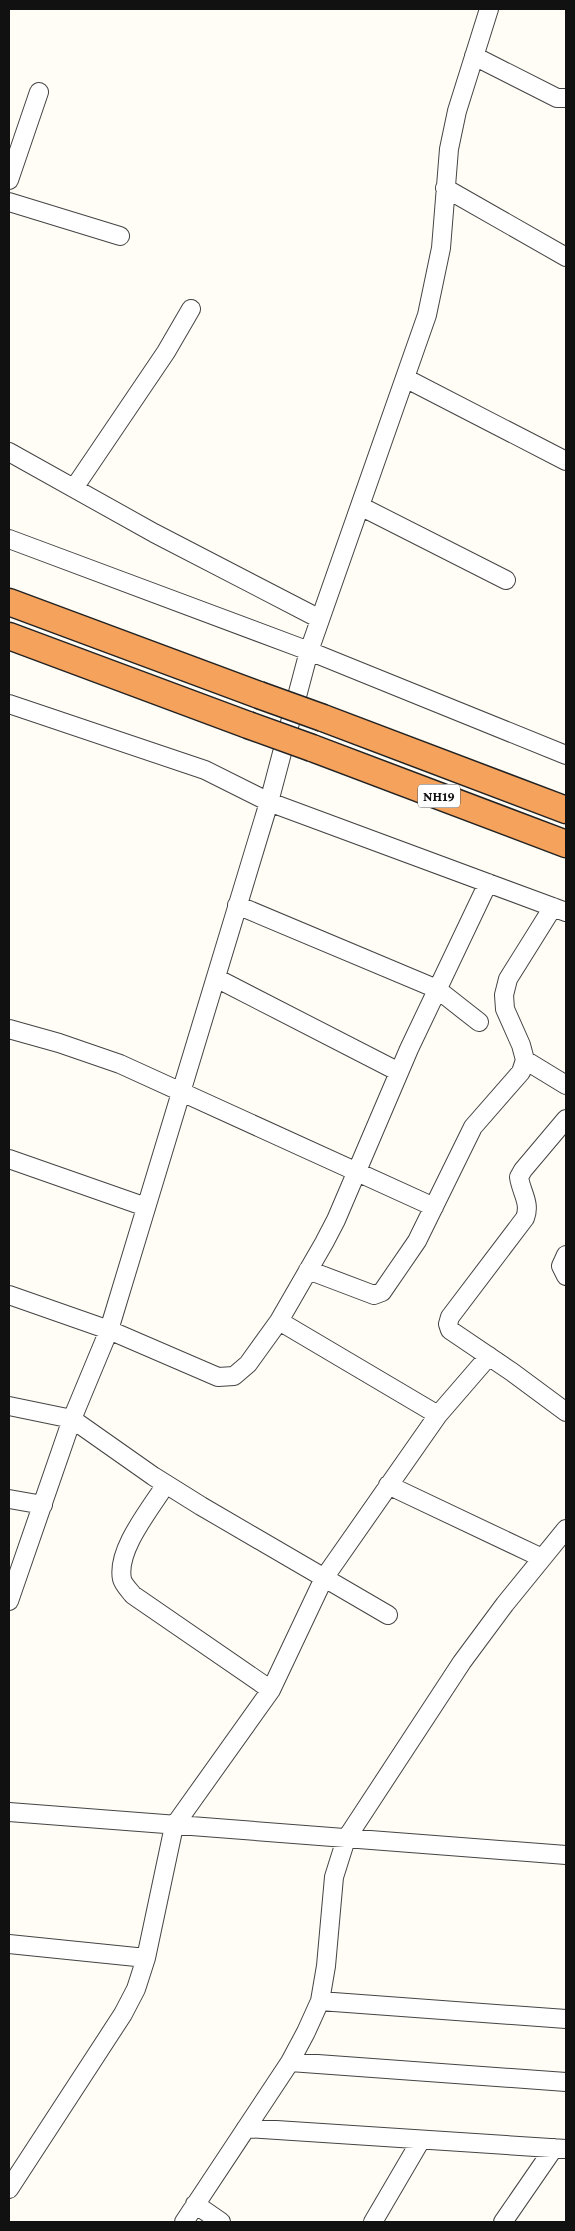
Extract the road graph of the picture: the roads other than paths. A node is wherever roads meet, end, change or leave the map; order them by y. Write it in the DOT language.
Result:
graph roads {
  1 [pos="489,9"];
  2 [pos="474,56"];
  3 [pos="39,92"];
  4 [pos="566,98"];
  5 [pos="9,180"];
  6 [pos="445,188"];
  7 [pos="9,202"];
  8 [pos="120,236"];
  9 [pos="566,257"];
  10 [pos="191,309"];
  11 [pos="405,378"];
  12 [pos="9,452"];
  13 [pos="566,461"];
  14 [pos="74,488"];
  15 [pos="360,506"];
  16 [pos="9,539"];
  17 [pos="506,580"];
  18 [pos="9,602"];
  19 [pos="320,619"];
  20 [pos="9,636"];
  21 [pos="309,651"];
  22 [pos="9,704"];
  23 [pos="566,755"];
  24 [pos="269,802"];
  25 [pos="566,810"];
  26 [pos="566,844"];
  27 [pos="488,883"];
  28 [pos="237,906"];
  29 [pos="560,910"];
  30 [pos="216,978"];
  31 [pos="437,989"];
  32 [pos="479,1022"];
  33 [pos="9,1029"];
  34 [pos="525,1060"];
  35 [pos="399,1072"];
  36 [pos="566,1085"];
  37 [pos="181,1090"];
  38 [pos="566,1119"];
  39 [pos="9,1159"];
  40 [pos="356,1172"];
  41 [pos="146,1207"];
  42 [pos="434,1207"];
  43 [pos="566,1255"];
  44 [pos="308,1270"];
  45 [pos="566,1276"];
  46 [pos="9,1295"];
  47 [pos="279,1321"];
  48 [pos="109,1330"];
  49 [pos="489,1356"];
  50 [pos="9,1406"];
  51 [pos="566,1412"];
  52 [pos="438,1415"];
  53 [pos="72,1419"];
  54 [pos="166,1484"];
  55 [pos="388,1485"];
  56 [pos="9,1498"];
  57 [pos="43,1506"];
  58 [pos="566,1529"];
  59 [pos="542,1558"];
  60 [pos="324,1578"];
  61 [pos="9,1601"];
  62 [pos="388,1615"];
  63 [pos="271,1690"];
  64 [pos="9,1812"];
  65 [pos="174,1826"];
  66 [pos="346,1839"];
  67 [pos="566,1855"];
  68 [pos="9,1944"];
  69 [pos="146,1958"];
  70 [pos="320,2001"];
  71 [pos="566,2019"];
  72 [pos="290,2062"];
  73 [pos="566,2082"];
  74 [pos="246,2128"];
  75 [pos="421,2140"];
  76 [pos="560,2149"];
  77 [pos="9,2189"];
  78 [pos="195,2204"];
  79 [pos="184,2222"];
  80 [pos="221,2222"];
  81 [pos="372,2222"];
  82 [pos="503,2222"];
  1 -- 2 [label="street"];
  2 -- 4 [label="street"];
  2 -- 6 [label="street"];
  3 -- 5 [label="street"];
  6 -- 9 [label="street"];
  6 -- 11 [label="street"];
  7 -- 8 [label="street"];
  10 -- 14 [label="street"];
  11 -- 13 [label="street"];
  11 -- 15 [label="street"];
  12 -- 14 [label="street"];
  14 -- 19 [label="street"];
  15 -- 17 [label="street"];
  15 -- 19 [label="street"];
  16 -- 21 [label="street"];
  18 -- 25 [label="highway, NH19, bridge"];
  19 -- 21 [label="street"];
  20 -- 26 [label="highway, NH19, bridge"];
  21 -- 23 [label="street"];
  21 -- 24 [label="street"];
  22 -- 24 [label="street"];
  24 -- 27 [label="street"];
  24 -- 28 [label="street"];
  27 -- 29 [label="street"];
  27 -- 31 [label="street"];
  28 -- 30 [label="street"];
  28 -- 31 [label="street"];
  29 -- 34 [label="street"];
  30 -- 35 [label="street"];
  30 -- 37 [label="street"];
  31 -- 32 [label="street"];
  31 -- 35 [label="street"];
  33 -- 37 [label="street"];
  34 -- 36 [label="street"];
  34 -- 42 [label="street"];
  35 -- 40 [label="street"];
  37 -- 40 [label="street"];
  37 -- 41 [label="street"];
  38 -- 49 [label="street"];
  39 -- 41 [label="street"];
  40 -- 42 [label="street"];
  40 -- 44 [label="street"];
  41 -- 48 [label="street"];
  42 -- 44 [label="street"];
  43 -- 45 [label="street"];
  44 -- 47 [label="street"];
  46 -- 48 [label="street"];
  47 -- 48 [label="street"];
  47 -- 52 [label="street"];
  48 -- 53 [label="street"];
  49 -- 51 [label="street"];
  49 -- 52 [label="street"];
  50 -- 53 [label="street"];
  52 -- 55 [label="street"];
  53 -- 54 [label="street"];
  53 -- 57 [label="street"];
  54 -- 60 [label="street"];
  54 -- 63 [label="street"];
  55 -- 59 [label="street"];
  55 -- 60 [label="street"];
  56 -- 57 [label="street"];
  57 -- 61 [label="street"];
  58 -- 59 [label="street"];
  59 -- 66 [label="street"];
  60 -- 62 [label="street"];
  60 -- 63 [label="street"];
  63 -- 65 [label="street"];
  64 -- 65 [label="street"];
  65 -- 66 [label="street"];
  65 -- 69 [label="street"];
  66 -- 67 [label="street"];
  66 -- 70 [label="street"];
  68 -- 69 [label="street"];
  69 -- 77 [label="street"];
  70 -- 71 [label="street"];
  70 -- 72 [label="street"];
  72 -- 73 [label="street"];
  72 -- 74 [label="street"];
  74 -- 75 [label="street"];
  74 -- 78 [label="street"];
  75 -- 76 [label="street"];
  75 -- 81 [label="street"];
  76 -- 82 [label="street"];
  78 -- 79 [label="street"];
  78 -- 80 [label="street"];
}
